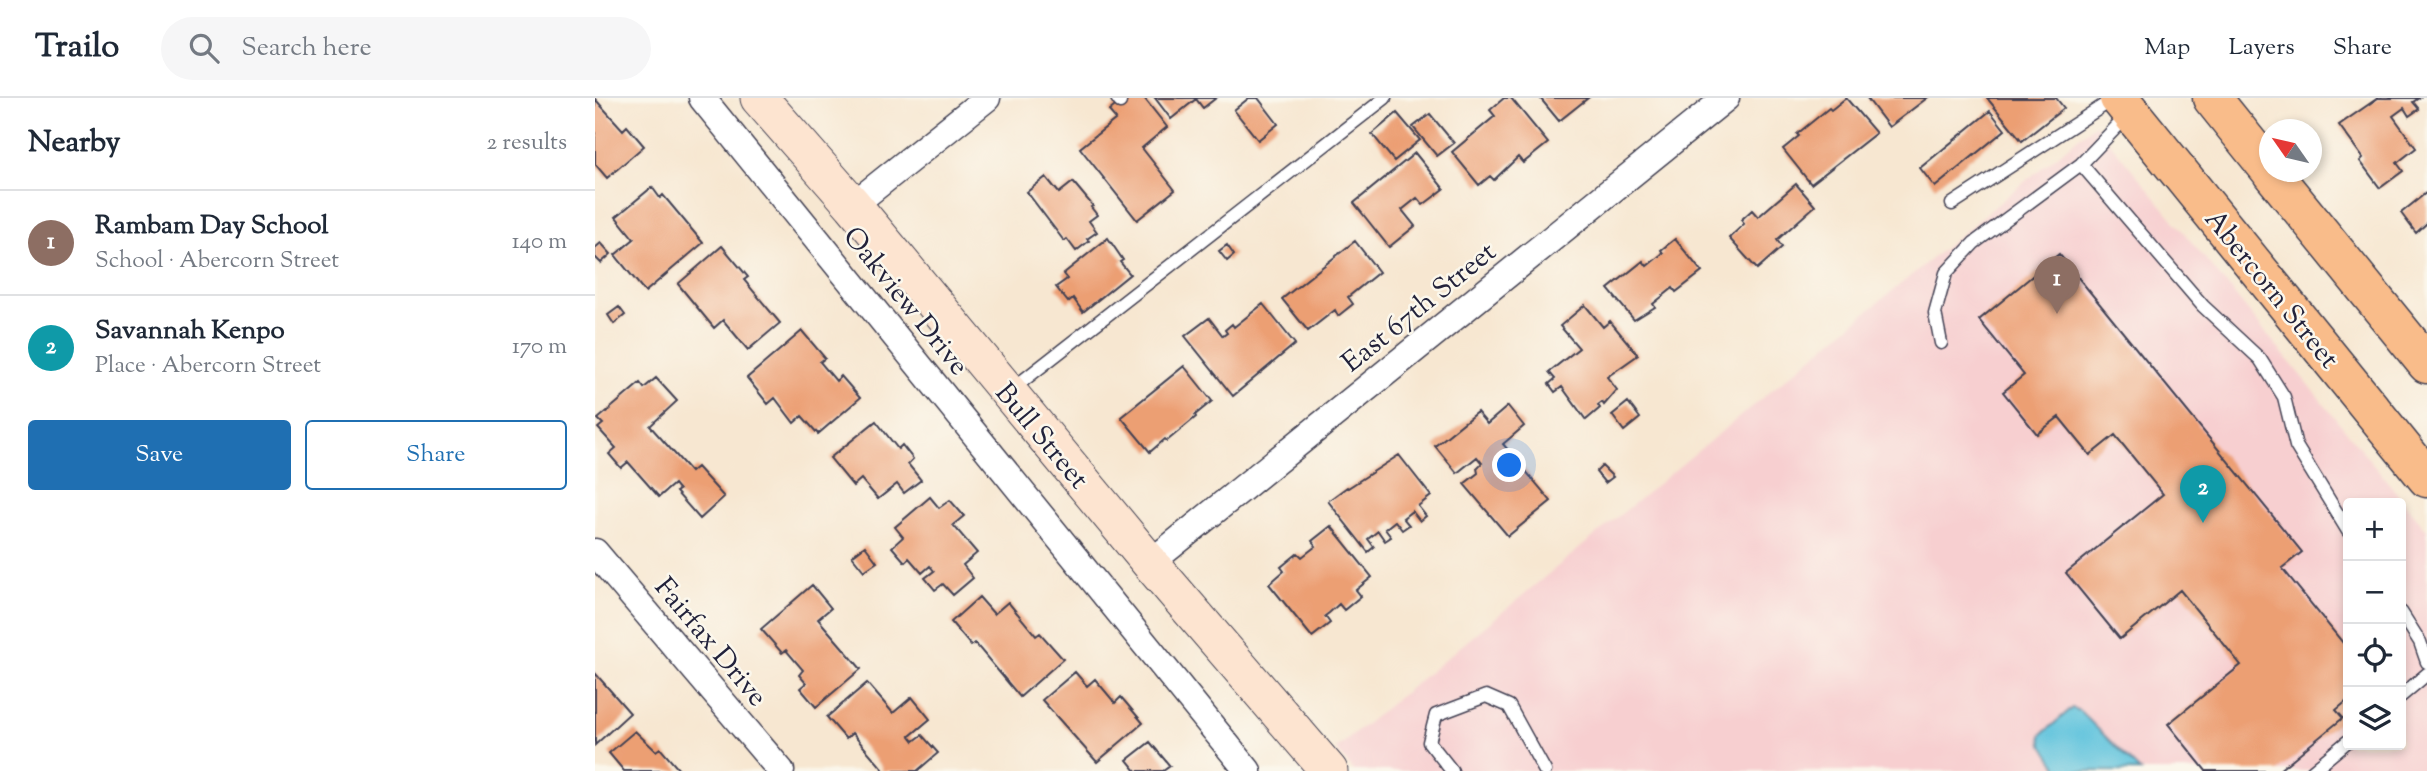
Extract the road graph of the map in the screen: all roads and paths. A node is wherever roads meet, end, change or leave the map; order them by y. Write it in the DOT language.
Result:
graph roads {
  1 [pos="702,98"];
  2 [pos="759,98"];
  3 [pos="987,98"];
  4 [pos="1385,98"];
  5 [pos="1726,98"];
  6 [pos="2212,98"];
  7 [pos="2122,103"];
  8 [pos="2259,156"];
  9 [pos="2081,164"];
  10 [pos="2280,182"];
  11 [pos="1952,204"];
  12 [pos="853,205"];
  13 [pos="1941,343"];
  14 [pos="2427,364"];
  15 [pos="1007,392"];
  16 [pos="2427,478"];
  17 [pos="2343,523"];
  18 [pos="595,552"];
  19 [pos="1150,563"];
  20 [pos="2406,620"];
  21 [pos="2427,662"];
  22 [pos="2427,674"];
  23 [pos="2406,692"];
  24 [pos="2343,744"];
  25 [pos="781,771"];
  26 [pos="1248,771"];
  27 [pos="1329,771"];
  28 [pos="1452,771"];
  29 [pos="1545,771"];
  30 [pos="2312,771"];
  1 -- 26 [label="street, Oakview Drive"];
  2 -- 12 [label="street, Bull Street"];
  3 -- 12 [label="street"];
  4 -- 15 [label="lane"];
  5 -- 19 [label="street, East 67th Street"];
  6 -- 8 [label="main road"];
  7 -- 9 [label="lane"];
  7 -- 11 [label="lane"];
  7 -- 16 [label="main road, Abercorn Street"];
  9 -- 13 [label="lane"];
  9 -- 17 [label="lane"];
  10 -- 14 [label="main road"];
  12 -- 15 [label="street, Bull Street"];
  15 -- 19 [label="street, Bull Street"];
  18 -- 25 [label="street, Fairfax Drive"];
  19 -- 27 [label="street, Bull Street"];
  20 -- 21 [label="lane"];
  22 -- 23 [label="lane"];
  24 -- 30 [label="lane"];
  28 -- 29 [label="lane"];
}
